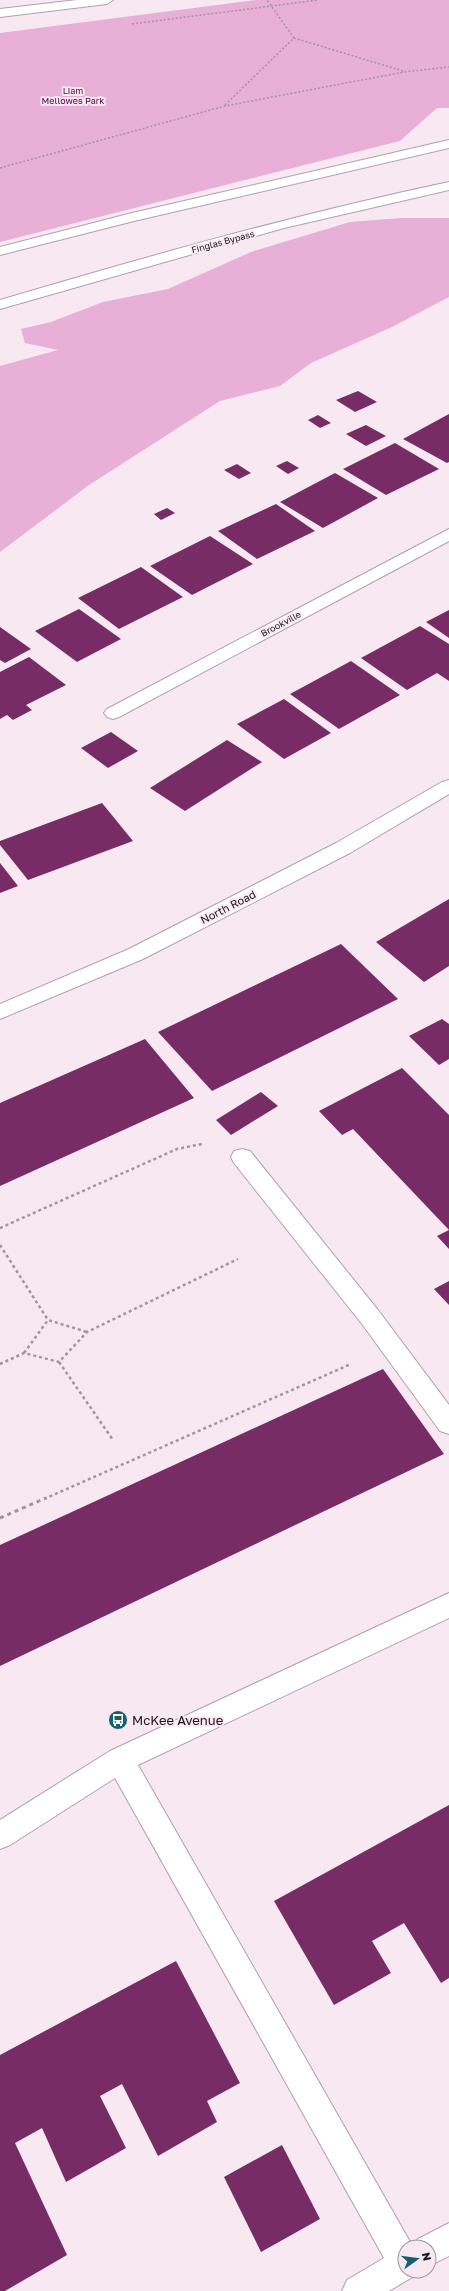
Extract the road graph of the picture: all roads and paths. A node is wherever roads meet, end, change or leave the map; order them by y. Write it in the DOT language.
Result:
graph roads {
  1 [pos="107,0"];
  2 [pos="267,0"];
  3 [pos="318,0"];
  4 [pos="271,6"];
  5 [pos="0,13"];
  6 [pos="132,24"];
  7 [pos="294,38"];
  8 [pos="449,67"];
  9 [pos="404,72"];
  10 [pos="224,106"];
  11 [pos="449,144"];
  12 [pos="0,168"];
  13 [pos="449,186"];
  14 [pos="0,251"];
  15 [pos="86,279"];
  16 [pos="0,305"];
  17 [pos="0,309"];
  18 [pos="449,534"];
  19 [pos="113,713"];
  20 [pos="449,786"];
  21 [pos="0,1012"];
  22 [pos="209,1143"];
  23 [pos="242,1157"];
  24 [pos="0,1228"];
  25 [pos="0,1245"];
  26 [pos="238,1259"];
  27 [pos="48,1320"];
  28 [pos="87,1332"];
  29 [pos="392,1346"];
  30 [pos="24,1353"];
  31 [pos="59,1362"];
  32 [pos="0,1364"];
  33 [pos="449,1424"];
  34 [pos="113,1440"];
  35 [pos="0,1518"];
  36 [pos="449,1605"];
  37 [pos="120,1760"];
  38 [pos="0,1836"];
  39 [pos="449,2239"];
  40 [pos="437,2246"];
  41 [pos="397,2250"];
  42 [pos="397,2269"];
  43 [pos="358,2291"];
  1 -- 5 [label="street"];
  2 -- 4 [label="path"];
  3 -- 4 [label="path"];
  4 -- 6 [label="path"];
  4 -- 7 [label="path"];
  7 -- 9 [label="path"];
  7 -- 10 [label="path"];
  8 -- 9 [label="path"];
  9 -- 10 [label="path"];
  10 -- 12 [label="path"];
  11 -- 14 [label="street"];
  13 -- 15 [label="street, Finglas Bypass"];
  15 -- 16 [label="street, Finglas Bypass"];
  15 -- 17 [label="street"];
  18 -- 19 [label="street, Brookville"];
  20 -- 21 [label="street, North Road"];
  22 -- 24 [label="path"];
  23 -- 29 [label="street"];
  25 -- 27 [label="path"];
  26 -- 28 [label="path"];
  27 -- 28 [label="path"];
  27 -- 30 [label="path"];
  28 -- 31 [label="path"];
  29 -- 33 [label="street"];
  29 -- 35 [label="path"];
  30 -- 31 [label="path"];
  30 -- 32 [label="path"];
  31 -- 34 [label="path"];
  36 -- 37 [label="street"];
  37 -- 38 [label="street"];
  37 -- 41 [label="street"];
  39 -- 40 [label="street"];
  42 -- 43 [label="street"];
}
